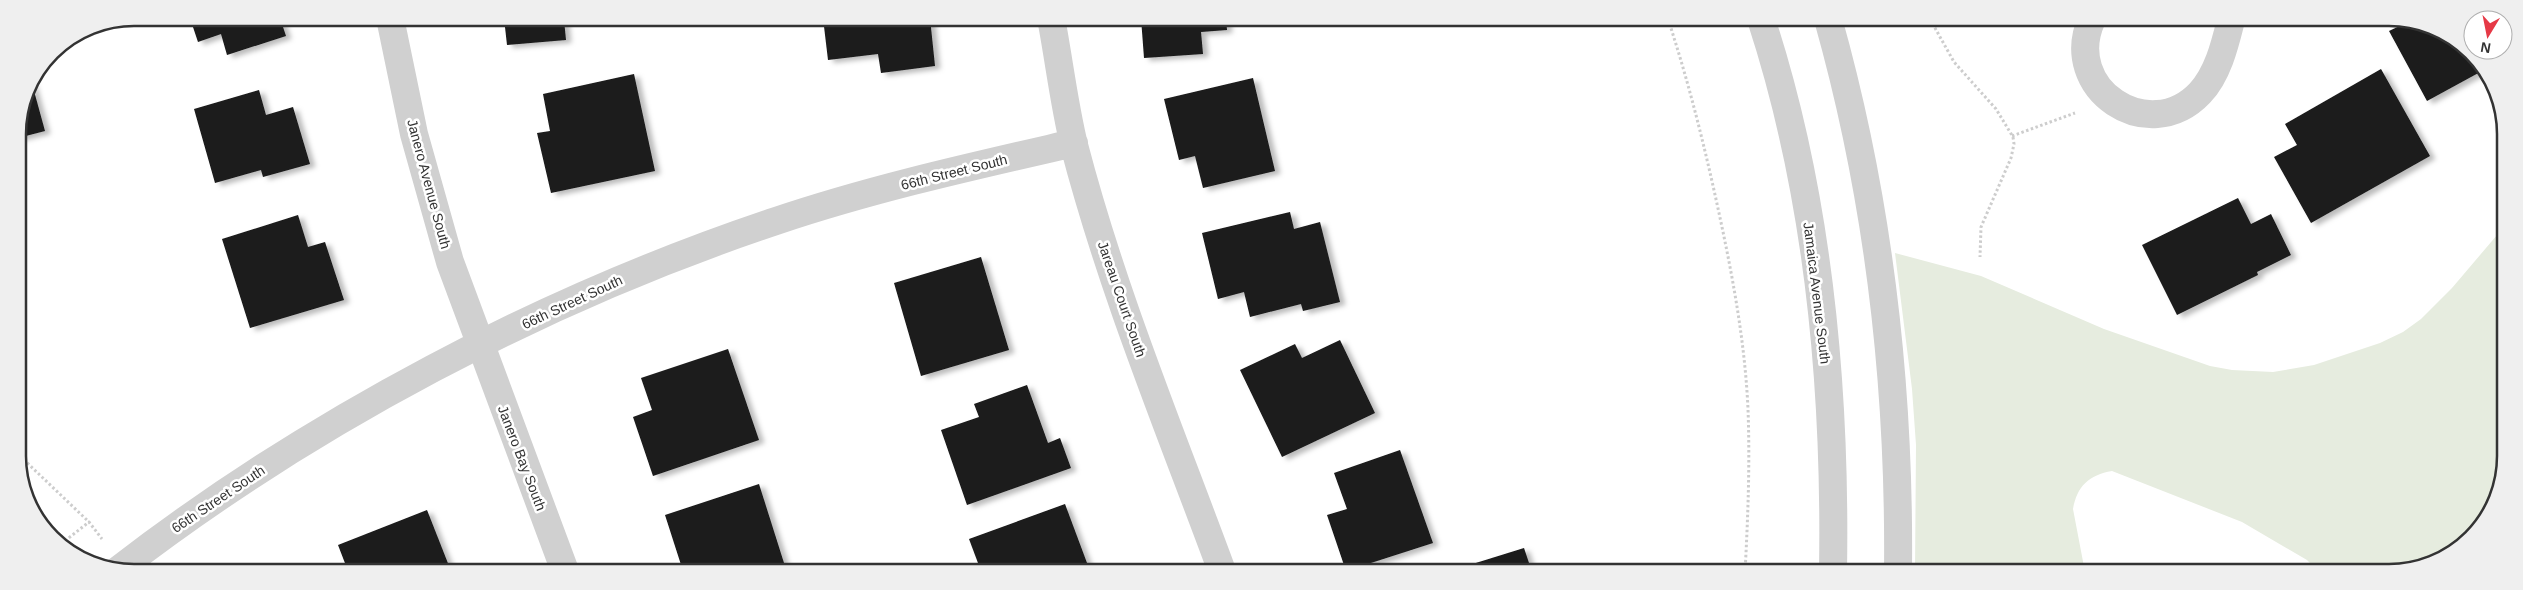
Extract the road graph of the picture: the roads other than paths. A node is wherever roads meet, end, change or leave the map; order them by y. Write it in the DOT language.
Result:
graph roads {
  1 [pos="392,26"];
  2 [pos="1053,26"];
  3 [pos="1763,26"];
  4 [pos="1830,26"];
  5 [pos="2090,26"];
  6 [pos="2230,26"];
  7 [pos="1074,144"];
  8 [pos="480,346"];
  9 [pos="126,564"];
  10 [pos="562,564"];
  11 [pos="1219,564"];
  12 [pos="1832,564"];
  13 [pos="1898,564"];
  1 -- 8 [label="street, Janero Avenue South"];
  2 -- 7 [label="street, Jareau Court South"];
  3 -- 12 [label="street, Jamaica Avenue South"];
  4 -- 13 [label="street"];
  5 -- 6 [label="street"];
  7 -- 8 [label="street, 66th Street South"];
  7 -- 11 [label="street, Jareau Court South"];
  8 -- 9 [label="street, 66th Street South"];
  8 -- 10 [label="street, Janero Bay South"];
}
